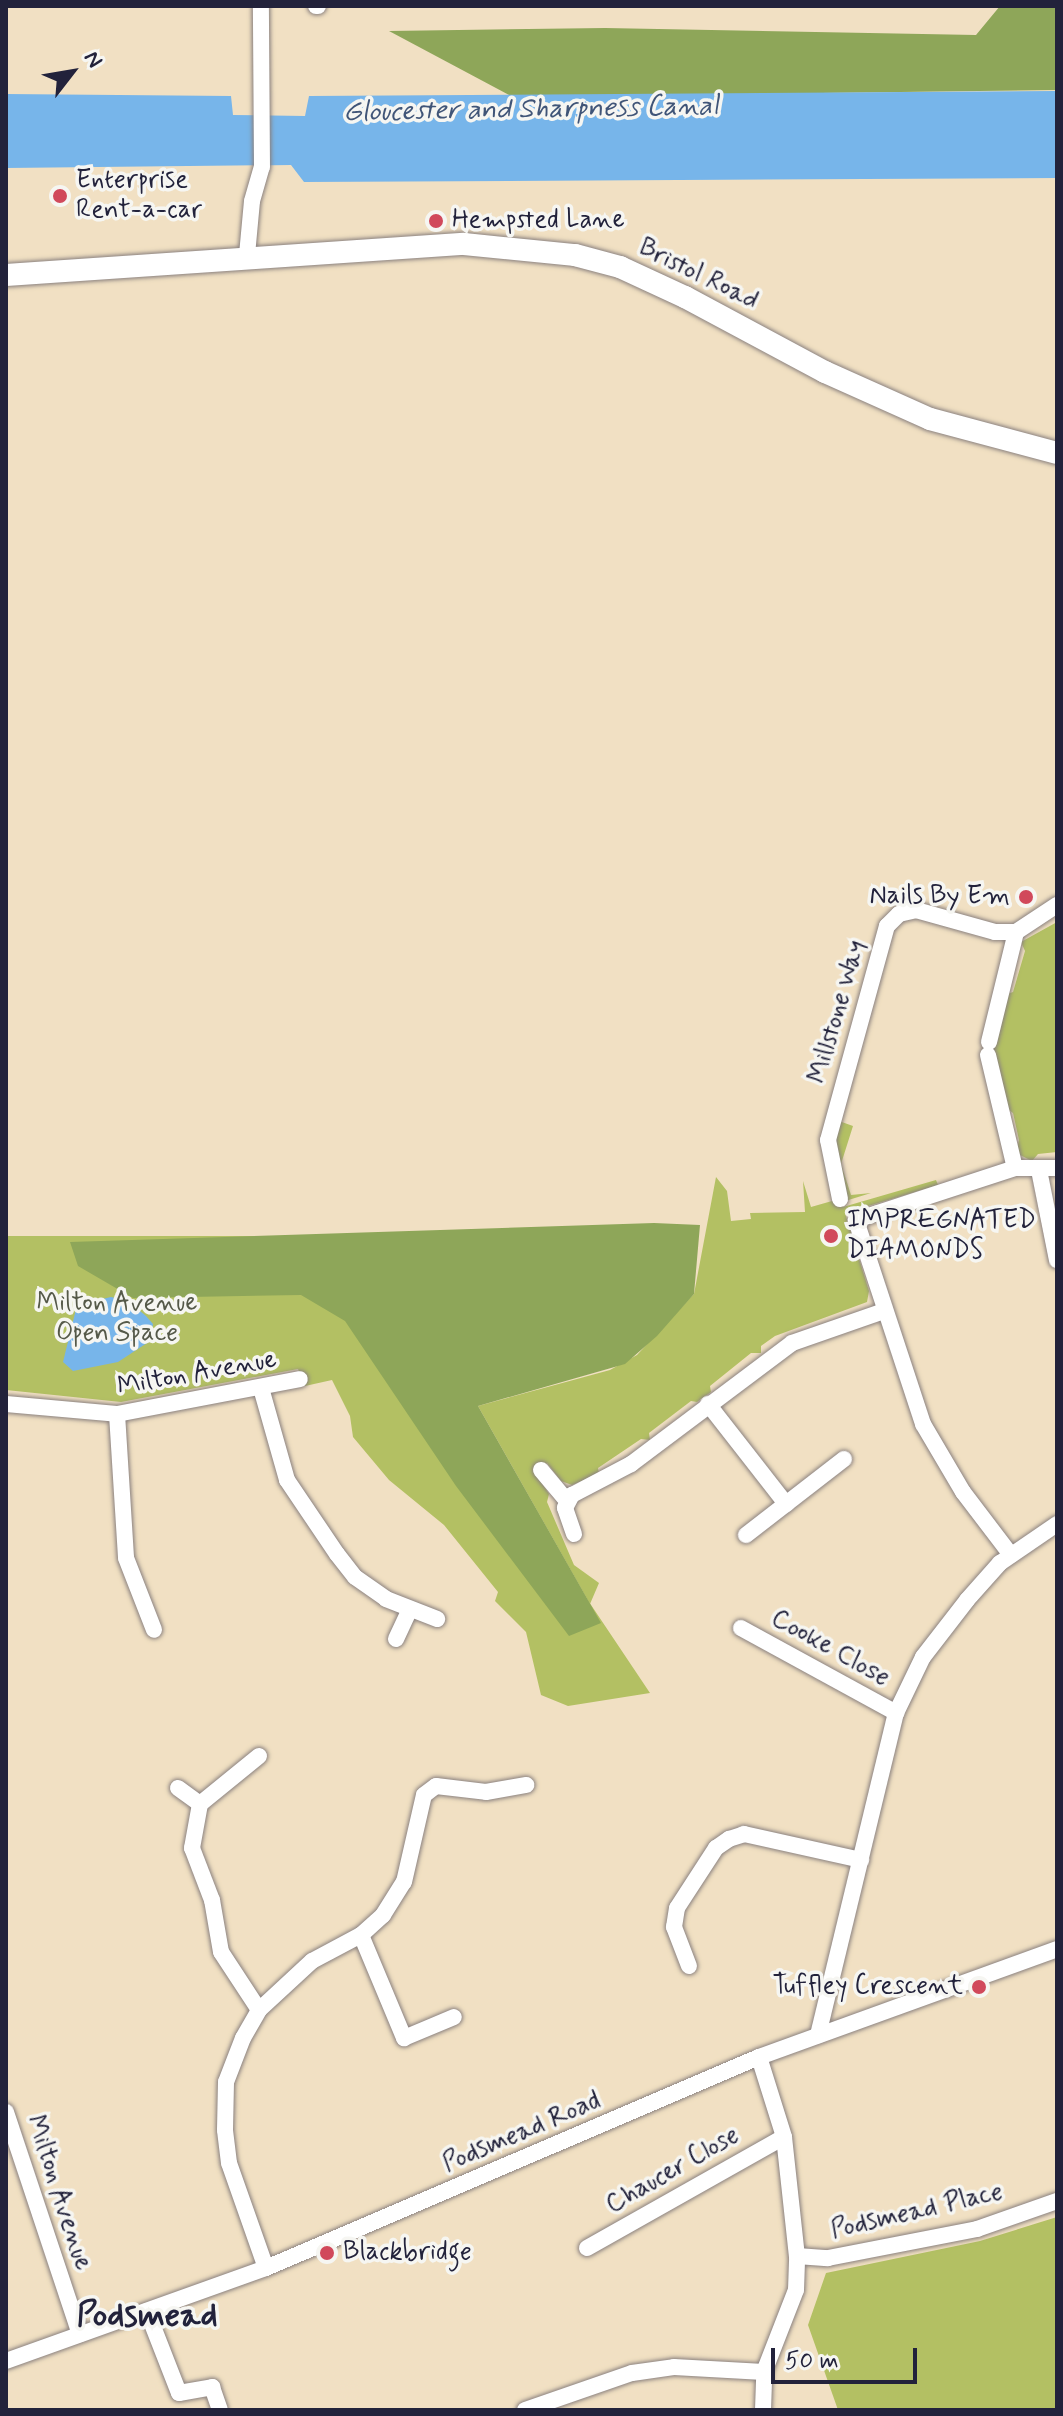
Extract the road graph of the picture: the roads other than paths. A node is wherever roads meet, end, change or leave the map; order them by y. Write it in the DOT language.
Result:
graph roads {
  1 [pos="261,6"];
  2 [pos="247,255"];
  3 [pos="6,275"];
  4 [pos="1057,453"];
  5 [pos="1057,905"];
  6 [pos="1016,932"];
  7 [pos="1015,1168"];
  8 [pos="1057,1168"];
  9 [pos="1039,1170"];
  10 [pos="840,1199"];
  11 [pos="1057,1260"];
  12 [pos="884,1311"];
  13 [pos="300,1379"];
  14 [pos="261,1388"];
  15 [pos="6,1404"];
  16 [pos="708,1404"];
  17 [pos="117,1414"];
  18 [pos="844,1459"];
  19 [pos="541,1470"];
  20 [pos="566,1500"];
  21 [pos="786,1504"];
  22 [pos="1057,1524"];
  23 [pos="574,1534"];
  24 [pos="746,1535"];
  25 [pos="1011,1555"];
  26 [pos="410,1609"];
  27 [pos="437,1619"];
  28 [pos="741,1628"];
  29 [pos="154,1630"];
  30 [pos="396,1639"];
  31 [pos="896,1713"];
  32 [pos="259,1756"];
  33 [pos="526,1785"];
  34 [pos="178,1788"];
  35 [pos="200,1804"];
  36 [pos="861,1860"];
  37 [pos="361,1935"];
  38 [pos="1057,1949"];
  39 [pos="689,1966"];
  40 [pos="259,2010"];
  41 [pos="454,2017"];
  42 [pos="818,2035"];
  43 [pos="759,2057"];
  44 [pos="6,2112"];
  45 [pos="784,2137"];
  46 [pos="10,2140"];
  47 [pos="1057,2201"];
  48 [pos="587,2248"];
  49 [pos="797,2256"];
  50 [pos="266,2268"];
  51 [pos="147,2311"];
  52 [pos="80,2334"];
  53 [pos="6,2361"];
  54 [pos="764,2372"];
  55 [pos="220,2410"];
  56 [pos="525,2410"];
  57 [pos="763,2410"];
  1 -- 2 [label="street"];
  2 -- 3 [label="street, Bristol Road"];
  2 -- 4 [label="street, Bristol Road"];
  5 -- 6 [label="street"];
  6 -- 7 [label="street"];
  6 -- 10 [label="street, Millstone Way"];
  7 -- 9 [label="street"];
  7 -- 12 [label="street"];
  8 -- 9 [label="street"];
  9 -- 11 [label="street"];
  12 -- 16 [label="street"];
  12 -- 25 [label="street"];
  13 -- 14 [label="street, Milton Avenue"];
  14 -- 17 [label="street, Milton Avenue"];
  14 -- 26 [label="street"];
  15 -- 17 [label="street, Milton Avenue"];
  16 -- 20 [label="street"];
  16 -- 21 [label="street"];
  17 -- 29 [label="street"];
  18 -- 21 [label="street"];
  19 -- 20 [label="street"];
  20 -- 23 [label="street"];
  21 -- 24 [label="street"];
  22 -- 25 [label="street"];
  25 -- 31 [label="street"];
  26 -- 27 [label="street"];
  26 -- 30 [label="street"];
  28 -- 31 [label="street, Cooke Close"];
  31 -- 36 [label="street"];
  32 -- 35 [label="street"];
  33 -- 37 [label="street"];
  34 -- 35 [label="street"];
  35 -- 40 [label="street"];
  36 -- 39 [label="street"];
  36 -- 42 [label="street"];
  37 -- 40 [label="street"];
  37 -- 41 [label="street"];
  38 -- 42 [label="street, Podsmead Road"];
  40 -- 50 [label="street"];
  42 -- 43 [label="street, Podsmead Road"];
  43 -- 45 [label="street, Podsmead Place"];
  43 -- 50 [label="street, Podsmead Road"];
  44 -- 46 [label="street, Milton Avenue"];
  45 -- 48 [label="street, Chaucer Close"];
  45 -- 49 [label="street, Podsmead Place"];
  46 -- 52 [label="street, Milton Avenue"];
  47 -- 49 [label="street, Podsmead Place"];
  49 -- 54 [label="street"];
  50 -- 51 [label="street, Podsmead Road"];
  51 -- 52 [label="street, Podsmead Road"];
  51 -- 55 [label="street"];
  52 -- 53 [label="street, Podsmead Road"];
  54 -- 56 [label="street"];
  54 -- 57 [label="street"];
}
